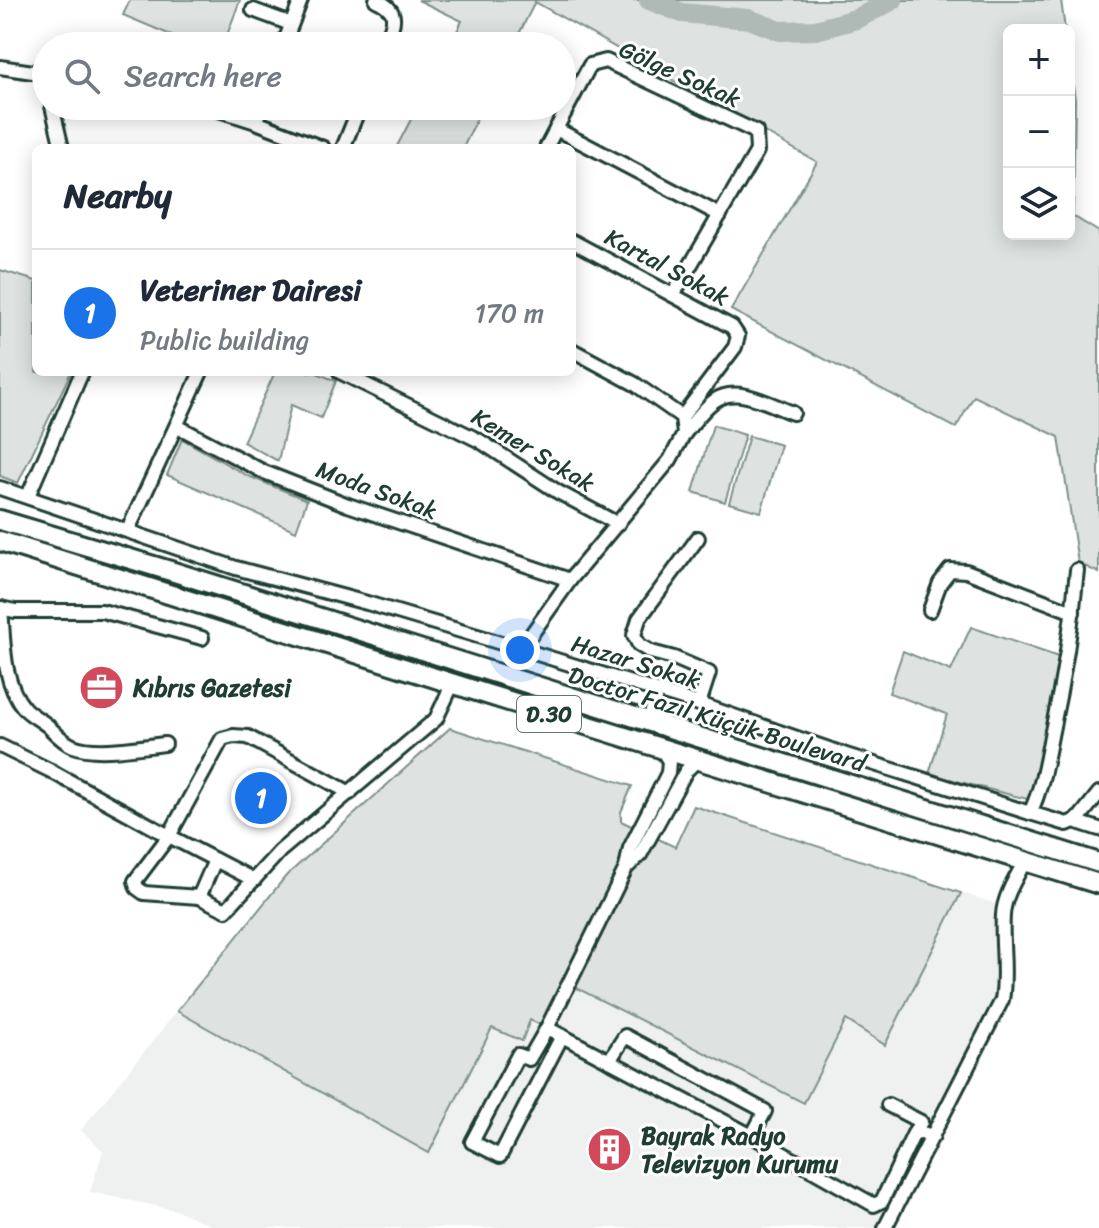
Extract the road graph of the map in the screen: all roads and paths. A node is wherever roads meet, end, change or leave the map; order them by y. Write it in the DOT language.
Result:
graph roads {
  1 [pos="301,0"];
  2 [pos="376,0"];
  3 [pos="253,10"];
  4 [pos="291,24"];
  5 [pos="288,32"];
  6 [pos="390,32"];
  7 [pos="0,67"];
  8 [pos="32,72"];
  9 [pos="576,91"];
  10 [pos="55,120"];
  11 [pos="250,120"];
  12 [pos="354,120"];
  13 [pos="561,120"];
  14 [pos="256,122"];
  15 [pos="556,129"];
  16 [pos="61,144"];
  17 [pos="313,144"];
  18 [pos="345,144"];
  19 [pos="548,144"];
  20 [pos="720,215"];
  21 [pos="576,243"];
  22 [pos="673,295"];
  23 [pos="576,352"];
  24 [pos="80,376"];
  25 [pos="199,376"];
  26 [pos="348,376"];
  27 [pos="793,413"];
  28 [pos="682,417"];
  29 [pos="177,426"];
  30 [pos="684,434"];
  31 [pos="0,488"];
  32 [pos="28,496"];
  33 [pos="0,520"];
  34 [pos="618,524"];
  35 [pos="128,530"];
  36 [pos="698,538"];
  37 [pos="0,541"];
  38 [pos="1077,570"];
  39 [pos="570,580"];
  40 [pos="0,608"];
  41 [pos="930,610"];
  42 [pos="1073,612"];
  43 [pos="202,638"];
  44 [pos="521,649"];
  45 [pos="453,683"];
  46 [pos="657,691"];
  47 [pos="699,704"];
  48 [pos="649,723"];
  49 [pos="165,744"];
  50 [pos="0,746"];
  51 [pos="661,748"];
  52 [pos="697,760"];
  53 [pos="350,793"];
  54 [pos="1099,793"];
  55 [pos="993,801"];
  56 [pos="1030,813"];
  57 [pos="1074,821"];
  58 [pos="1099,829"];
  59 [pos="994,831"];
  60 [pos="169,836"];
  61 [pos="215,860"];
  62 [pos="1025,861"];
  63 [pos="1099,863"];
  64 [pos="626,868"];
  65 [pos="254,880"];
  66 [pos="1099,884"];
  67 [pos="199,897"];
  68 [pos="547,1028"];
  69 [pos="562,1036"];
  70 [pos="609,1061"];
  71 [pos="888,1105"];
  72 [pos="915,1131"];
  73 [pos="752,1136"];
  74 [pos="933,1136"];
  75 [pos="885,1228"];
  1 -- 4 [label="street"];
  2 -- 6 [label="street"];
  3 -- 4 [label="street"];
  4 -- 5 [label="street"];
  7 -- 8 [label="street"];
  9 -- 20 [label="street, Gölge Sokak"];
  10 -- 16 [label="street"];
  11 -- 14 [label="street"];
  12 -- 18 [label="street"];
  13 -- 15 [label="street, Gölge Sokak"];
  14 -- 17 [label="street"];
  15 -- 19 [label="street, Gölge Sokak"];
  15 -- 20 [label="street"];
  20 -- 22 [label="street, Gölge Sokak"];
  21 -- 22 [label="street, Kartal Sokak"];
  22 -- 28 [label="street, Kartal Sokak"];
  23 -- 28 [label="street"];
  24 -- 32 [label="street"];
  25 -- 29 [label="street"];
  26 -- 34 [label="street, Kemer Sokak"];
  27 -- 30 [label="street"];
  28 -- 30 [label="street"];
  29 -- 35 [label="street"];
  29 -- 39 [label="street, Moda Sokak"];
  30 -- 34 [label="street"];
  31 -- 32 [label="street, Hazar Sokak"];
  32 -- 35 [label="street, Hazar Sokak"];
  33 -- 48 [label="highway, Doctor Fazıl Küçük Boulevard / D.30"];
  34 -- 39 [label="street"];
  35 -- 44 [label="street, Hazar Sokak"];
  36 -- 47 [label="street"];
  37 -- 45 [label="highway, Doctor Fazıl Küçük Boulevard / D.30"];
  38 -- 42 [label="street"];
  39 -- 44 [label="street"];
  40 -- 43 [label="street"];
  40 -- 49 [label="street"];
  41 -- 42 [label="street"];
  42 -- 56 [label="street"];
  44 -- 46 [label="street, Hazar Sokak"];
  45 -- 51 [label="highway, Doctor Fazıl Küçük Boulevard / D.30"];
  45 -- 53 [label="street"];
  46 -- 47 [label="street, Hazar Sokak"];
  46 -- 48 [label="street"];
  47 -- 55 [label="street, Hazar Sokak"];
  48 -- 59 [label="highway, Doctor Fazıl Küçük Boulevard / D.30"];
  50 -- 60 [label="street"];
  51 -- 52 [label="highway, Doctor Fazıl Küçük Boulevard / D.30"];
  51 -- 64 [label="street"];
  52 -- 62 [label="highway, Doctor Fazıl Küçük Boulevard / D.30"];
  52 -- 64 [label="street"];
  53 -- 60 [label="street"];
  53 -- 65 [label="street"];
  54 -- 57 [label="street"];
  55 -- 56 [label="street, Hazar Sokak"];
  55 -- 59 [label="street"];
  56 -- 57 [label="street, Hazar Sokak"];
  57 -- 58 [label="street, Hazar Sokak"];
  59 -- 63 [label="highway, Doctor Fazıl Küçük Boulevard / D.30"];
  60 -- 61 [label="street"];
  60 -- 67 [label="street"];
  61 -- 65 [label="street"];
  61 -- 67 [label="street"];
  62 -- 66 [label="highway, Doctor Fazıl Küçük Boulevard / D.30"];
  62 -- 74 [label="street"];
  64 -- 68 [label="street"];
  65 -- 67 [label="street"];
  68 -- 69 [label="street"];
  68 -- 69 [label="street"];
  69 -- 70 [label="street"];
  70 -- 73 [label="street"];
  70 -- 73 [label="street"];
  71 -- 72 [label="street"];
  72 -- 73 [label="street"];
  72 -- 74 [label="street"];
  74 -- 75 [label="street"];
}
